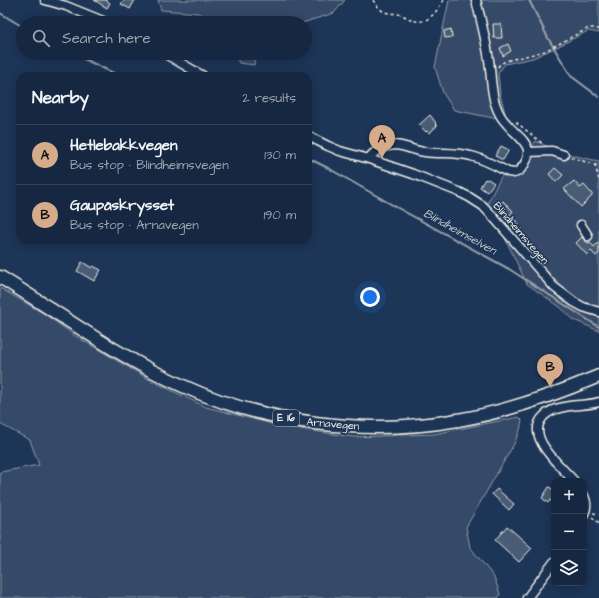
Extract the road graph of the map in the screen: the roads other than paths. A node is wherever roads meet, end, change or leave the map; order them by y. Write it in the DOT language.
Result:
graph roads {
  1 [pos="45,0"];
  2 [pos="476,0"];
  3 [pos="91,16"];
  4 [pos="176,60"];
  5 [pos="196,72"];
  6 [pos="312,138"];
  7 [pos="528,152"];
  8 [pos="564,155"];
  9 [pos="369,159"];
  10 [pos="582,225"];
  11 [pos="588,236"];
  12 [pos="0,277"];
  13 [pos="599,312"];
  14 [pos="599,377"];
  15 [pos="599,402"];
  16 [pos="571,478"];
  17 [pos="551,566"];
  18 [pos="527,598"];
  1 -- 3 [label="street"];
  2 -- 7 [label="street"];
  4 -- 5 [label="street"];
  6 -- 9 [label="street, Blindheimsvegen"];
  7 -- 8 [label="street"];
  7 -- 9 [label="street"];
  9 -- 13 [label="street, Blindheimsvegen"];
  10 -- 11 [label="street"];
  12 -- 14 [label="highway, Arnavegen / E 16"];
  15 -- 16 [label="street"];
  17 -- 18 [label="street"];
}
